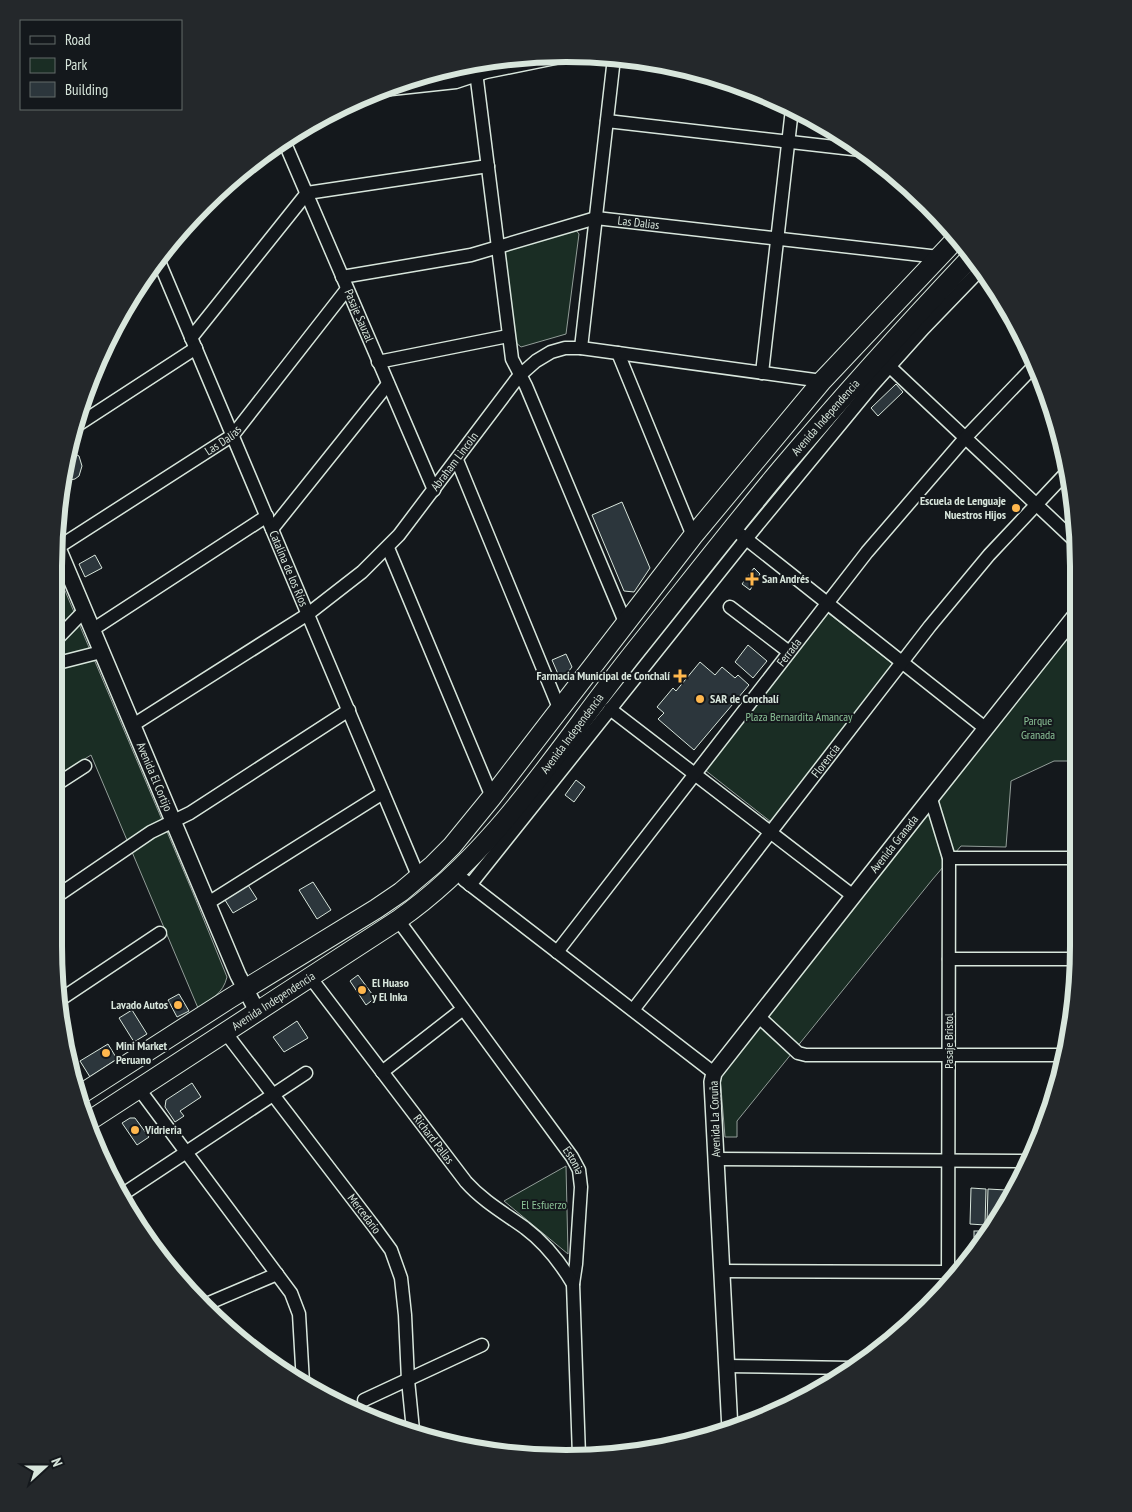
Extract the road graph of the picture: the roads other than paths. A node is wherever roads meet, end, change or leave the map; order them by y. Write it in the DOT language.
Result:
graph roads {
  1 [pos="519,65"];
  2 [pos="613,65"];
  3 [pos="476,70"];
  4 [pos="478,70"];
  5 [pos="474,71"];
  6 [pos="412,87"];
  7 [pos="791,115"];
  8 [pos="607,120"];
  9 [pos="788,142"];
  10 [pos="286,147"];
  11 [pos="848,149"];
  12 [pos="488,166"];
  13 [pos="306,193"];
  14 [pos="596,218"];
  15 [pos="777,238"];
  16 [pos="952,243"];
  17 [pos="498,247"];
  18 [pos="939,257"];
  19 [pos="967,262"];
  20 [pos="161,267"];
  21 [pos="976,274"];
  22 [pos="345,283"];
  23 [pos="508,336"];
  24 [pos="193,343"];
  25 [pos="581,348"];
  26 [pos="618,353"];
  27 [pos="378,362"];
  28 [pos="889,366"];
  29 [pos="1030,370"];
  30 [pos="762,373"];
  31 [pos="520,376"];
  32 [pos="822,381"];
  33 [pos="388,384"];
  34 [pos="85,420"];
  35 [pos="233,436"];
  36 [pos="966,437"];
  37 [pos="457,460"];
  38 [pos="1062,478"];
  39 [pos="434,490"];
  40 [pos="1036,504"];
  41 [pos="267,516"];
  42 [pos="272,529"];
  43 [pos="739,533"];
  44 [pos="1068,534"];
  45 [pos="693,536"];
  46 [pos="64,539"];
  47 [pos="388,548"];
  48 [pos="62,559"];
  49 [pos="827,603"];
  50 [pos="730,607"];
  51 [pos="84,611"];
  52 [pos="308,614"];
  53 [pos="625,622"];
  54 [pos="1070,622"];
  55 [pos="92,630"];
  56 [pos="62,633"];
  57 [pos="101,652"];
  58 [pos="789,652"];
  59 [pos="62,662"];
  60 [pos="902,663"];
  61 [pos="559,708"];
  62 [pos="610,709"];
  63 [pos="349,710"];
  64 [pos="133,726"];
  65 [pos="985,728"];
  66 [pos="85,766"];
  67 [pos="694,775"];
  68 [pos="62,777"];
  69 [pos="383,793"];
  70 [pos="492,797"];
  71 [pos="931,799"];
  72 [pos="173,821"];
  73 [pos="770,833"];
  74 [pos="949,858"];
  75 [pos="1070,858"];
  76 [pos="419,878"];
  77 [pos="463,879"];
  78 [pos="62,893"];
  79 [pos="852,896"];
  80 [pos="208,903"];
  81 [pos="398,920"];
  82 [pos="160,933"];
  83 [pos="557,952"];
  84 [pos="949,959"];
  85 [pos="1069,959"];
  86 [pos="310,977"];
  87 [pos="246,989"];
  88 [pos="66,996"];
  89 [pos="463,1009"];
  90 [pos="633,1010"];
  91 [pos="257,1011"];
  92 [pos="758,1016"];
  93 [pos="225,1032"];
  94 [pos="949,1055"];
  95 [pos="1057,1055"];
  96 [pos="306,1072"];
  97 [pos="382,1072"];
  98 [pos="714,1073"];
  99 [pos="139,1088"];
  100 [pos="84,1092"];
  101 [pos="273,1094"];
  102 [pos="93,1118"];
  103 [pos="186,1152"];
  104 [pos="716,1159"];
  105 [pos="949,1160"];
  106 [pos="1021,1161"];
  107 [pos="127,1192"];
  108 [pos="722,1270"];
  109 [pos="948,1272"];
  110 [pos="277,1274"];
  111 [pos="573,1284"];
  112 [pos="210,1302"];
  113 [pos="482,1345"];
  114 [pos="726,1366"];
  115 [pos="841,1368"];
  116 [pos="303,1376"];
  117 [pos="408,1380"];
  118 [pos="364,1400"];
  119 [pos="730,1422"];
  120 [pos="413,1425"];
  121 [pos="579,1449"];
  1 -- 4 [label="street"];
  2 -- 8 [label="street"];
  3 -- 12 [label="street"];
  5 -- 6 [label="street"];
  7 -- 9 [label="street"];
  8 -- 9 [label="street"];
  8 -- 14 [label="street"];
  9 -- 11 [label="street"];
  9 -- 15 [label="street"];
  10 -- 13 [label="street, Pasaje Sauzal"];
  12 -- 13 [label="street"];
  12 -- 17 [label="street"];
  13 -- 22 [label="street, Pasaje Sauzal"];
  13 -- 24 [label="street"];
  14 -- 15 [label="street, Las Dalias"];
  14 -- 17 [label="street, Las Dalias"];
  14 -- 25 [label="street"];
  15 -- 18 [label="street, Las Dalias"];
  15 -- 30 [label="street"];
  16 -- 18 [label="main road, Avenida Independencia"];
  17 -- 22 [label="street, Las Dalias"];
  17 -- 23 [label="street"];
  18 -- 32 [label="main road, Avenida Independencia"];
  19 -- 43 [label="main road, Avenida Independencia"];
  20 -- 24 [label="street, Catalina de los Ríos"];
  21 -- 28 [label="street, Avenida Independencia"];
  22 -- 27 [label="street, Pasaje Sauzal"];
  22 -- 35 [label="street, Las Dalias"];
  23 -- 27 [label="street"];
  23 -- 31 [label="street"];
  24 -- 34 [label="street"];
  24 -- 35 [label="street, Catalina de los Ríos"];
  25 -- 26 [label="street, Abraham Lincoln"];
  25 -- 31 [label="street, Abraham Lincoln"];
  26 -- 30 [label="street, Abraham Lincoln"];
  26 -- 45 [label="street"];
  27 -- 33 [label="street, Pasaje Sauzal"];
  28 -- 36 [label="street"];
  28 -- 43 [label="street, Avenida Independencia"];
  29 -- 36 [label="street, Ferrada"];
  30 -- 32 [label="street, Abraham Lincoln"];
  31 -- 37 [label="street, Abraham Lincoln"];
  31 -- 53 [label="street"];
  32 -- 45 [label="main road, Avenida Independencia"];
  33 -- 39 [label="street, Pasaje Sauzal"];
  33 -- 42 [label="street"];
  35 -- 41 [label="street, Catalina de los Ríos"];
  35 -- 46 [label="street, Las Dalias"];
  36 -- 40 [label="street"];
  36 -- 49 [label="street, Ferrada"];
  37 -- 39 [label="street, Abraham Lincoln"];
  37 -- 61 [label="street"];
  38 -- 40 [label="street, Florencia"];
  39 -- 47 [label="street, Abraham Lincoln"];
  40 -- 44 [label="street"];
  40 -- 60 [label="street, Florencia"];
  41 -- 42 [label="street, Catalina de los Ríos"];
  41 -- 55 [label="street"];
  42 -- 52 [label="street, Catalina de los Ríos"];
  43 -- 49 [label="street"];
  43 -- 62 [label="street, Avenida Independencia"];
  43 -- 77 [label="main road, Avenida Independencia"];
  45 -- 53 [label="main road, Avenida Independencia"];
  47 -- 52 [label="street, Abraham Lincoln"];
  47 -- 70 [label="street"];
  48 -- 51 [label="street, Avenida El Cortijo"];
  49 -- 58 [label="street, Ferrada"];
  49 -- 60 [label="street"];
  50 -- 58 [label="street"];
  51 -- 55 [label="street, Avenida El Cortijo"];
  51 -- 56 [label="street"];
  52 -- 63 [label="street, Catalina de los Ríos"];
  52 -- 64 [label="street, Abraham Lincoln"];
  53 -- 61 [label="main road, Avenida Independencia"];
  54 -- 65 [label="street, Avenida Granada"];
  55 -- 57 [label="street, Avenida El Cortijo"];
  57 -- 59 [label="street"];
  57 -- 64 [label="street, Avenida El Cortijo"];
  58 -- 67 [label="street, Ferrada"];
  60 -- 65 [label="street"];
  60 -- 73 [label="street, Florencia"];
  61 -- 70 [label="main road, Avenida Independencia"];
  62 -- 67 [label="street"];
  62 -- 77 [label="street, Avenida Independencia"];
  63 -- 69 [label="street, Catalina de los Ríos"];
  63 -- 72 [label="street"];
  64 -- 72 [label="street, Avenida El Cortijo"];
  65 -- 71 [label="street, Avenida Granada"];
  66 -- 68 [label="street"];
  67 -- 73 [label="street"];
  67 -- 83 [label="street, Ferrada"];
  69 -- 76 [label="street, Catalina de los Ríos"];
  69 -- 80 [label="street"];
  70 -- 76 [label="main road, Avenida Independencia"];
  71 -- 74 [label="street, Pasaje Bristol"];
  71 -- 79 [label="street, Avenida Granada"];
  72 -- 78 [label="street"];
  72 -- 80 [label="street, Avenida El Cortijo"];
  73 -- 79 [label="street"];
  73 -- 90 [label="street, Florencia"];
  74 -- 75 [label="street"];
  74 -- 84 [label="street, Pasaje Bristol"];
  76 -- 87 [label="main road, Avenida Independencia"];
  77 -- 81 [label="main road, Avenida Independencia"];
  77 -- 83 [label="street, Avenida La Coruña"];
  79 -- 92 [label="street, Avenida Granada"];
  80 -- 87 [label="street, Avenida El Cortijo"];
  81 -- 86 [label="main road, Avenida Independencia"];
  81 -- 89 [label="street, Estonia"];
  82 -- 88 [label="street"];
  83 -- 90 [label="street, Avenida La Coruña"];
  84 -- 85 [label="street"];
  84 -- 94 [label="street, Pasaje Bristol"];
  86 -- 91 [label="main road, Avenida Independencia"];
  86 -- 97 [label="street, Richard Pallas"];
  87 -- 91 [label="street, Avenida El Cortijo"];
  87 -- 100 [label="main road, Avenida Independencia"];
  89 -- 97 [label="street"];
  89 -- 111 [label="street, Estonia"];
  90 -- 98 [label="street, Avenida La Coruña"];
  91 -- 93 [label="main road, Avenida Independencia"];
  92 -- 94 [label="street"];
  92 -- 98 [label="street, Avenida Granada"];
  93 -- 99 [label="main road, Avenida Independencia"];
  93 -- 101 [label="street, Mercedario"];
  94 -- 95 [label="street"];
  94 -- 105 [label="street, Pasaje Bristol"];
  96 -- 101 [label="street"];
  97 -- 111 [label="street, Richard Pallas"];
  98 -- 104 [label="street, Avenida La Coruña"];
  99 -- 102 [label="main road, Avenida Independencia"];
  99 -- 103 [label="street"];
  101 -- 103 [label="street"];
  101 -- 117 [label="street, Mercedario"];
  103 -- 107 [label="street"];
  103 -- 110 [label="street"];
  104 -- 105 [label="street"];
  104 -- 108 [label="street, Avenida La Coruña"];
  105 -- 106 [label="street"];
  105 -- 109 [label="street, Pasaje Bristol"];
  108 -- 109 [label="street"];
  108 -- 114 [label="street, Avenida La Coruña"];
  110 -- 112 [label="street"];
  110 -- 116 [label="street"];
  111 -- 121 [label="street, Estonia"];
  113 -- 117 [label="street"];
  114 -- 115 [label="street"];
  114 -- 119 [label="street, Avenida La Coruña"];
  117 -- 118 [label="street"];
  117 -- 120 [label="street, Mercedario"];
}
